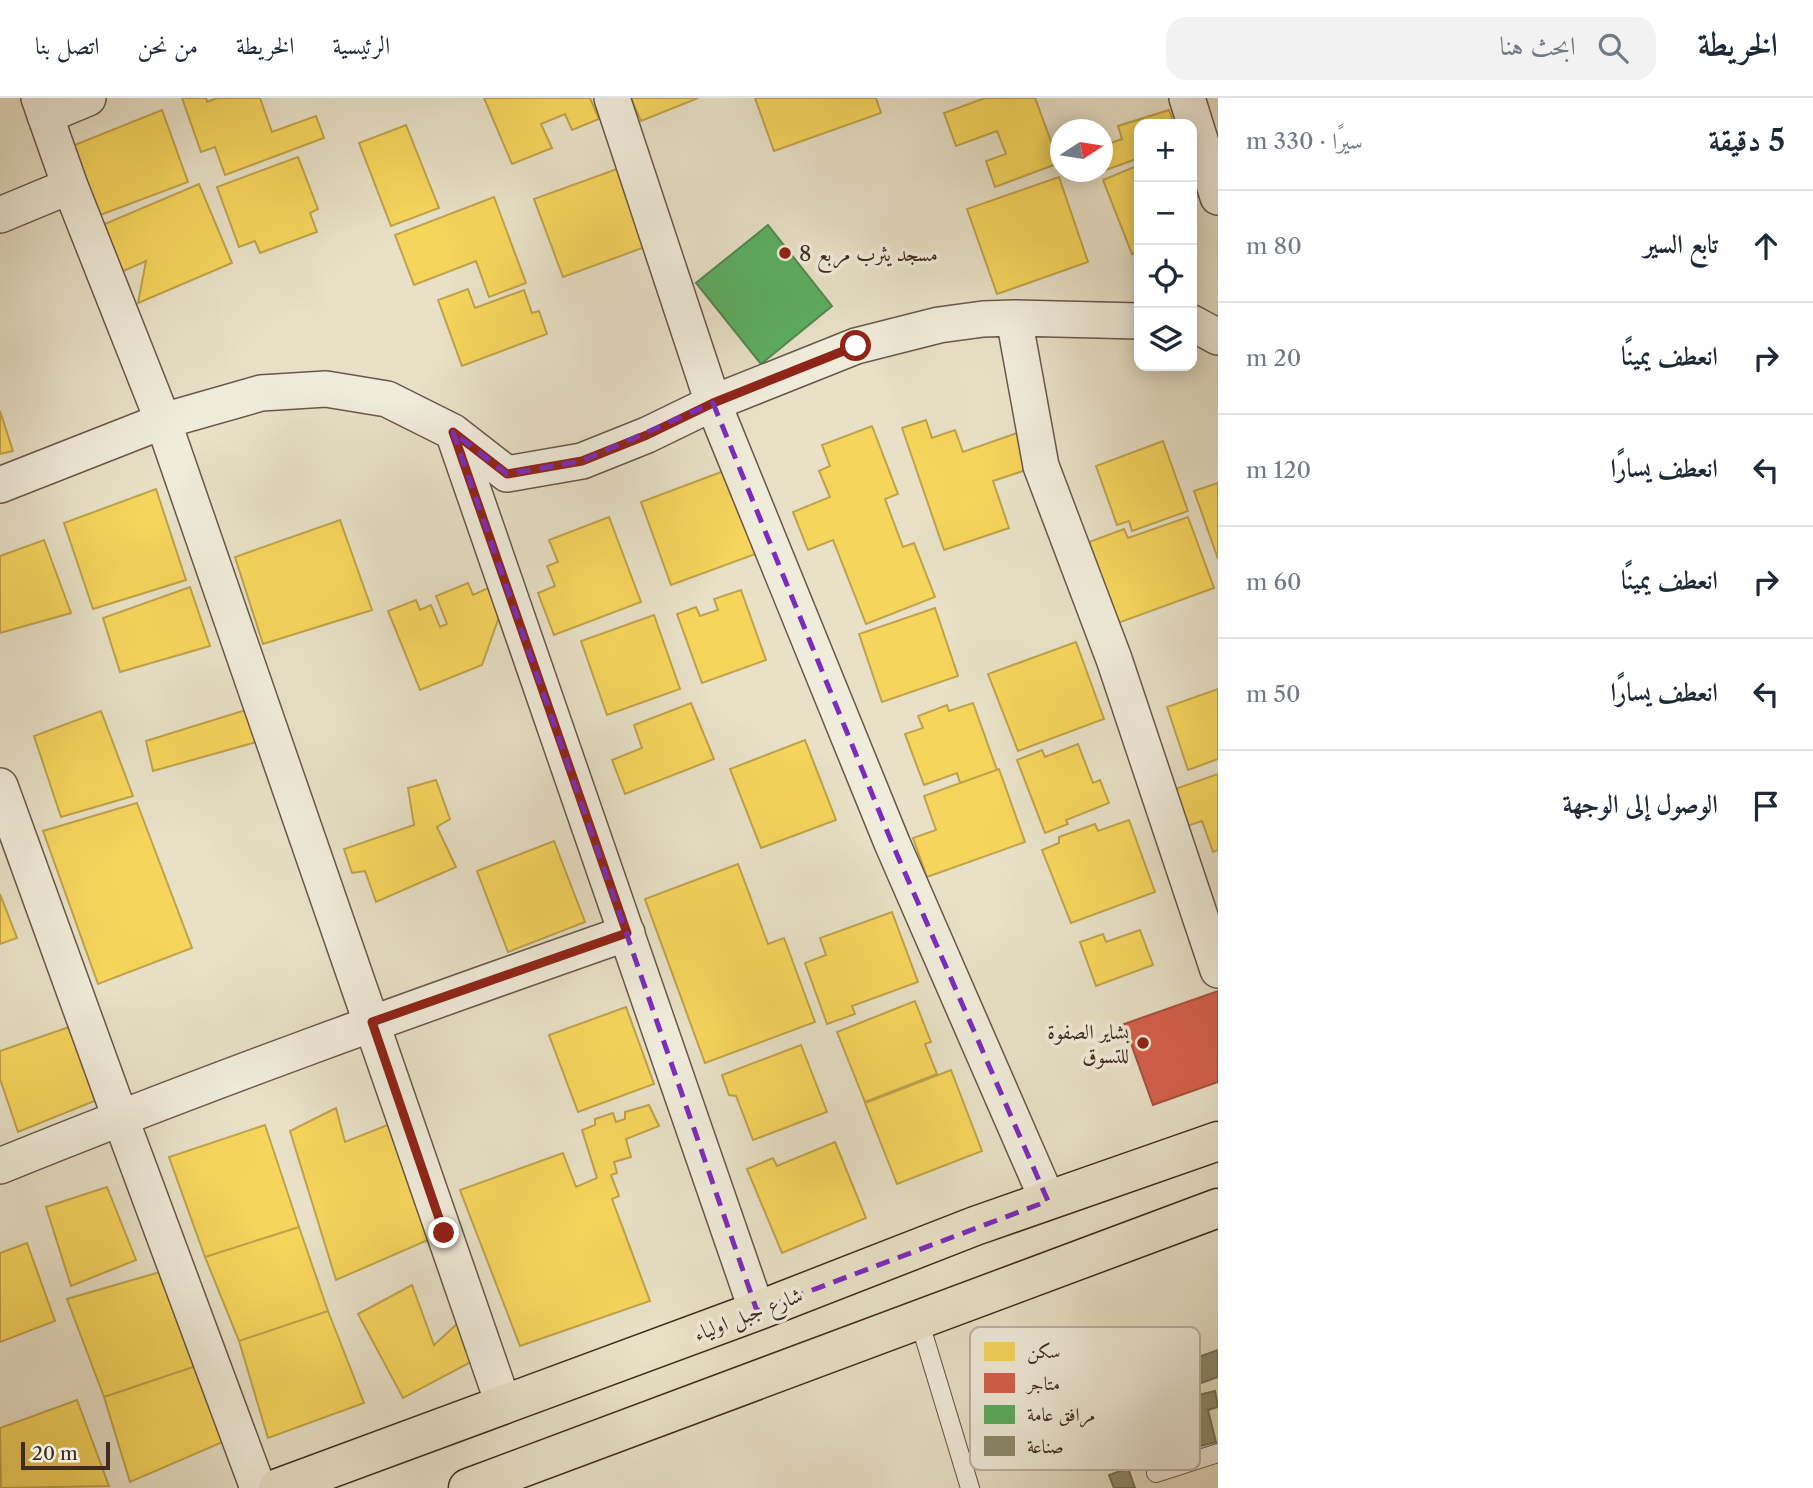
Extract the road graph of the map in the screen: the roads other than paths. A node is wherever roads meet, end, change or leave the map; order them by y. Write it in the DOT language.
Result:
graph roads {
  1 [pos="88,98"];
  2 [pos="612,98"];
  3 [pos="1188,98"];
  4 [pos="42,107"];
  5 [pos="71,186"];
  6 [pos="1218,197"];
  7 [pos="0,215"];
  8 [pos="1014,318"];
  9 [pos="1134,321"];
  10 [pos="1197,326"];
  11 [pos="1218,337"];
  12 [pos="713,403"];
  13 [pos="163,421"];
  14 [pos="453,432"];
  15 [pos="0,485"];
  16 [pos="0,786"];
  17 [pos="627,933"];
  18 [pos="1218,970"];
  19 [pos="372,1022"];
  20 [pos="120,1117"];
  21 [pos="1218,1141"];
  22 [pos="0,1166"];
  23 [pos="1048,1201"];
  24 [pos="1218,1208"];
  25 [pos="757,1311"];
  26 [pos="919,1320"];
  27 [pos="504,1406"];
  28 [pos="1218,1453"];
  29 [pos="1200,1459"];
  30 [pos="1165,1470"];
  31 [pos="1156,1473"];
  32 [pos="258,1488"];
  33 [pos="278,1488"];
  34 [pos="468,1488"];
  35 [pos="970,1488"];
  1 -- 4 [label="street"];
  2 -- 12 [label="street"];
  3 -- 6 [label="street"];
  4 -- 5 [label="street"];
  5 -- 7 [label="street"];
  5 -- 13 [label="street"];
  8 -- 9 [label="street"];
  8 -- 12 [label="street"];
  8 -- 18 [label="street"];
  10 -- 11 [label="street"];
  12 -- 14 [label="street"];
  12 -- 23 [label="street"];
  13 -- 14 [label="street"];
  13 -- 15 [label="street"];
  13 -- 19 [label="street"];
  14 -- 17 [label="street"];
  16 -- 20 [label="street"];
  17 -- 19 [label="street"];
  17 -- 25 [label="street"];
  19 -- 20 [label="street"];
  19 -- 27 [label="street"];
  20 -- 22 [label="street"];
  20 -- 32 [label="street"];
  21 -- 23 [label="highway, شارع جبل اولياء"];
  23 -- 25 [label="highway, شارع جبل اولياء"];
  24 -- 26 [label="highway"];
  25 -- 27 [label="highway, شارع جبل اولياء"];
  26 -- 34 [label="highway"];
  26 -- 35 [label="lane"];
  27 -- 33 [label="highway, شارع جبل اولياء"];
  28 -- 29 [label="lane"];
  30 -- 31 [label="lane"];
}
